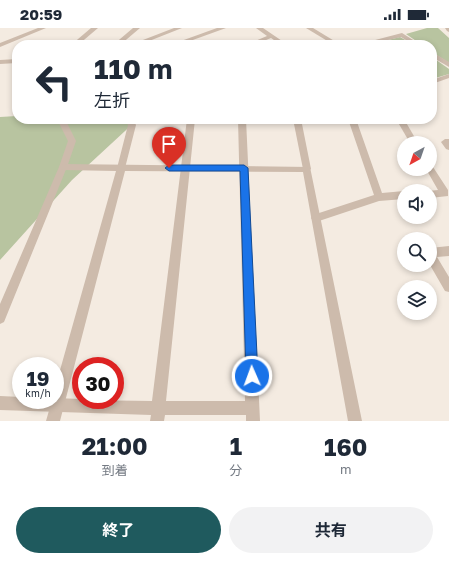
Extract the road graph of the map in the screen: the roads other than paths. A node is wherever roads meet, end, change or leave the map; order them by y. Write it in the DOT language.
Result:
graph roads {
  1 [pos="43,28"];
  2 [pos="95,28"];
  3 [pos="137,28"];
  4 [pos="179,28"];
  5 [pos="223,28"];
  6 [pos="259,28"];
  7 [pos="309,28"];
  8 [pos="272,36"];
  9 [pos="12,40"];
  10 [pos="13,40"];
  11 [pos="80,40"];
  12 [pos="122,40"];
  13 [pos="147,40"];
  14 [pos="188,40"];
  15 [pos="262,40"];
  16 [pos="278,40"];
  17 [pos="329,40"];
  18 [pos="380,40"];
  19 [pos="410,40"];
  20 [pos="0,45"];
  21 [pos="437,57"];
  22 [pos="12,61"];
  23 [pos="0,62"];
  24 [pos="449,65"];
  25 [pos="449,76"];
  26 [pos="437,80"];
  27 [pos="64,124"];
  28 [pos="132,124"];
  29 [pos="190,124"];
  30 [pos="242,124"];
  31 [pos="298,124"];
  32 [pos="354,124"];
  33 [pos="403,124"];
  34 [pos="410,136"];
  35 [pos="449,142"];
  36 [pos="449,147"];
  37 [pos="63,167"];
  38 [pos="121,168"];
  39 [pos="185,168"];
  40 [pos="244,168"];
  41 [pos="307,169"];
  42 [pos="434,176"];
  43 [pos="437,194"];
  44 [pos="397,196"];
  45 [pos="380,197"];
  46 [pos="316,218"];
  47 [pos="449,251"];
  48 [pos="437,253"];
  49 [pos="437,266"];
  50 [pos="449,287"];
  51 [pos="0,318"];
  52 [pos="64,379"];
  53 [pos="0,403"];
  54 [pos="12,403"];
  55 [pos="64,406"];
  56 [pos="56,409"];
  57 [pos="157,415"];
  58 [pos="253,415"];
  59 [pos="53,421"];
  60 [pos="355,421"];
  1 -- 10 [label="street"];
  2 -- 11 [label="street"];
  3 -- 12 [label="street"];
  4 -- 13 [label="street"];
  5 -- 14 [label="street"];
  6 -- 8 [label="street"];
  7 -- 17 [label="street"];
  8 -- 15 [label="street"];
  8 -- 16 [label="street"];
  9 -- 20 [label="street"];
  18 -- 19 [label="street"];
  21 -- 24 [label="street"];
  22 -- 23 [label="street"];
  25 -- 26 [label="street"];
  27 -- 37 [label="street"];
  28 -- 38 [label="street"];
  29 -- 39 [label="street"];
  30 -- 40 [label="street"];
  31 -- 41 [label="street"];
  32 -- 45 [label="street"];
  33 -- 34 [label="street"];
  35 -- 36 [label="street"];
  37 -- 38 [label="street"];
  37 -- 51 [label="street"];
  38 -- 39 [label="street"];
  38 -- 52 [label="street"];
  39 -- 40 [label="street"];
  39 -- 57 [label="street"];
  40 -- 41 [label="street"];
  40 -- 58 [label="street"];
  41 -- 46 [label="street"];
  42 -- 43 [label="street"];
  44 -- 45 [label="street"];
  45 -- 46 [label="street"];
  46 -- 60 [label="street"];
  47 -- 48 [label="street"];
  49 -- 50 [label="street"];
  53 -- 54 [label="street"];
  55 -- 57 [label="street"];
  56 -- 59 [label="street"];
  57 -- 58 [label="street"];
}
